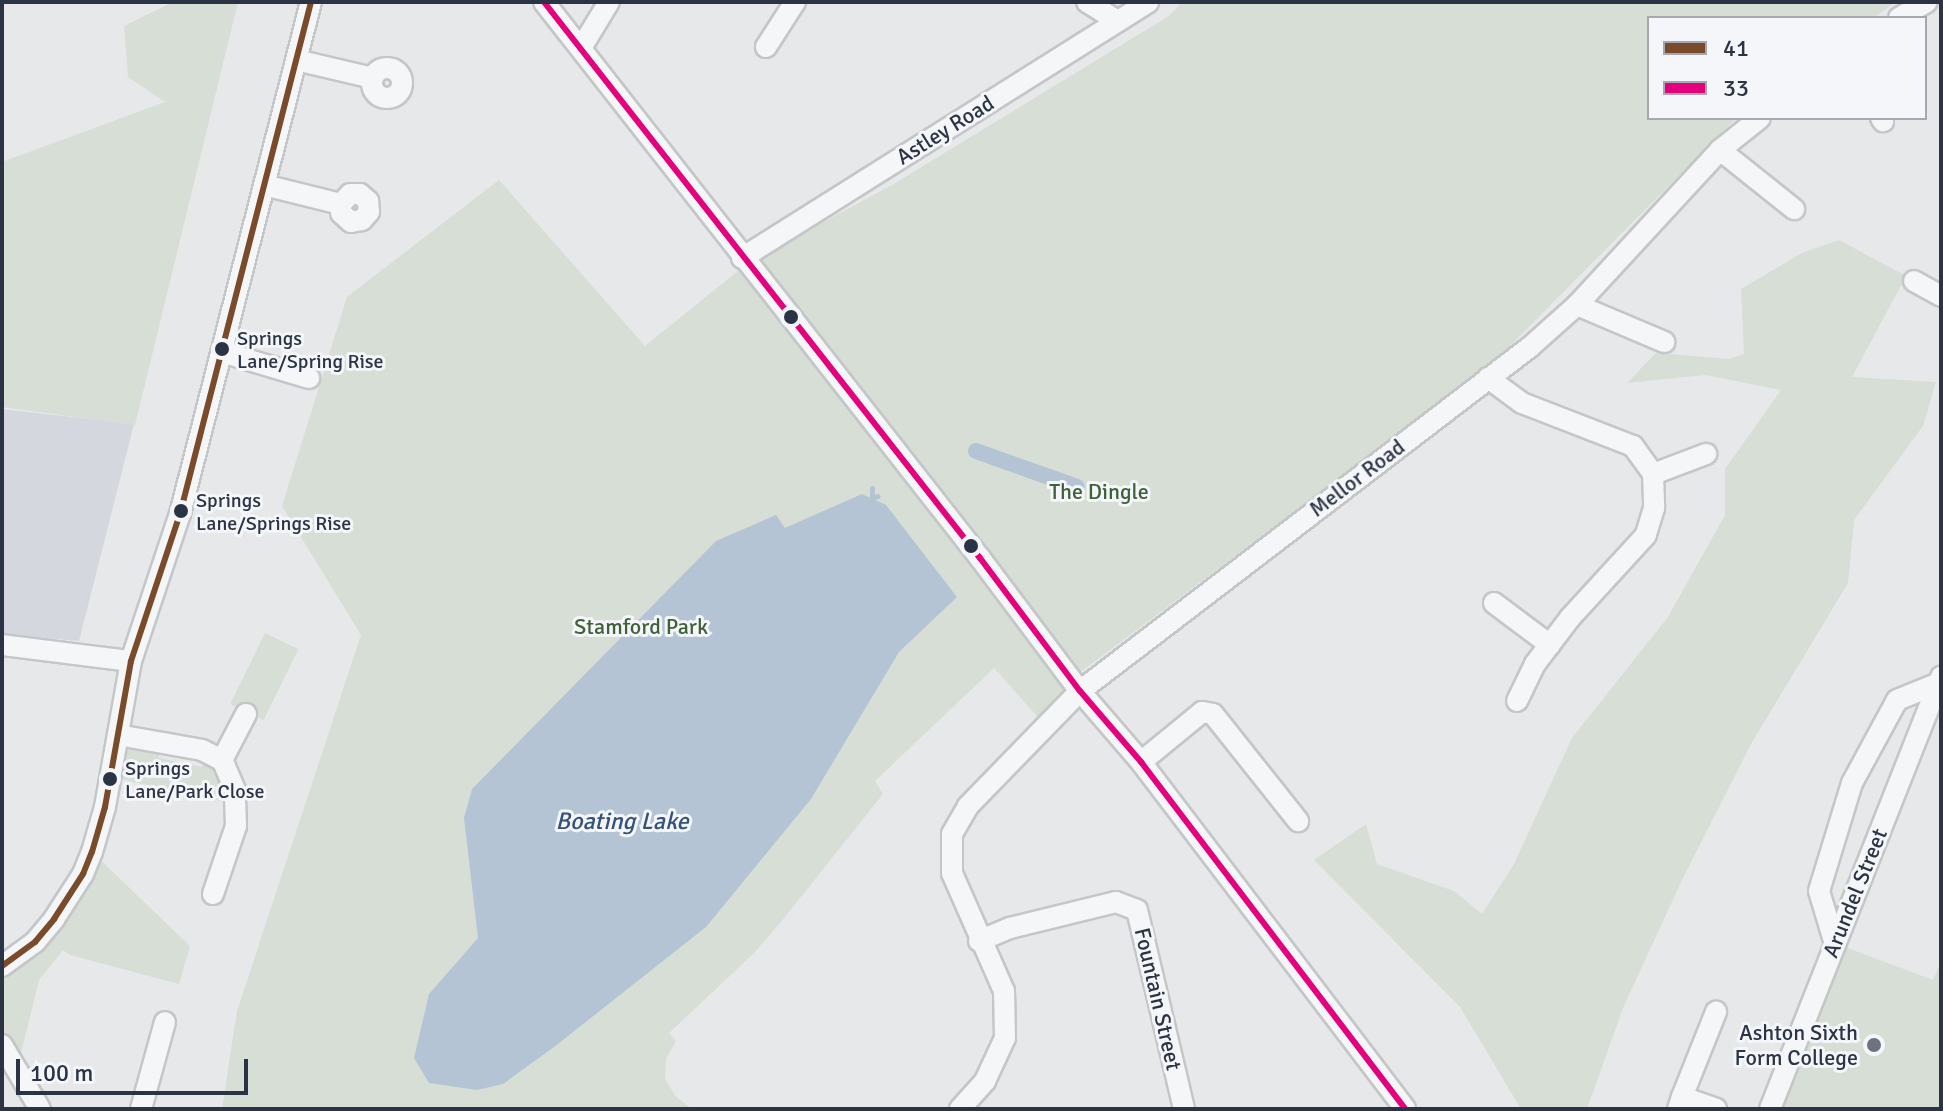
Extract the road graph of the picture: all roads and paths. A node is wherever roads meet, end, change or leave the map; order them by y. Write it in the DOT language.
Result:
graph roads {
  1 [pos="311,2"];
  2 [pos="544,2"];
  3 [pos="609,2"];
  4 [pos="795,2"];
  5 [pos="1087,2"];
  6 [pos="1148,2"];
  7 [pos="1927,2"];
  8 [pos="1902,16"];
  9 [pos="1117,21"];
  10 [pos="766,47"];
  11 [pos="581,48"];
  12 [pos="296,60"];
  13 [pos="373,78"];
  14 [pos="1758,120"];
  15 [pos="1720,150"];
  16 [pos="264,185"];
  17 [pos="341,204"];
  18 [pos="1794,209"];
  19 [pos="742,258"];
  20 [pos="1914,281"];
  21 [pos="1941,296"];
  22 [pos="1577,305"];
  23 [pos="1664,342"];
  24 [pos="222,352"];
  25 [pos="309,378"];
  26 [pos="1488,378"];
  27 [pos="1706,454"];
  28 [pos="1653,474"];
  29 [pos="1494,603"];
  30 [pos="2,645"];
  31 [pos="1550,645"];
  32 [pos="131,661"];
  33 [pos="1940,680"];
  34 [pos="1080,691"];
  35 [pos="1517,701"];
  36 [pos="246,714"];
  37 [pos="118,735"];
  38 [pos="222,760"];
  39 [pos="1141,762"];
  40 [pos="1298,821"];
  41 [pos="213,894"];
  42 [pos="979,941"];
  43 [pos="1835,944"];
  44 [pos="2,966"];
  45 [pos="1716,1012"];
  46 [pos="165,1022"];
  47 [pos="2,1045"];
  48 [pos="1680,1103"];
  49 [pos="40,1109"];
  50 [pos="141,1109"];
  51 [pos="960,1109"];
  52 [pos="1184,1109"];
  53 [pos="1405,1109"];
  54 [pos="1716,1109"];
  55 [pos="1770,1109"];
  1 -- 12 [label="street"];
  2 -- 11 [label="street"];
  3 -- 11 [label="street"];
  4 -- 10 [label="street"];
  5 -- 9 [label="street"];
  6 -- 9 [label="street, Astley Road"];
  7 -- 8 [label="street"];
  9 -- 19 [label="street, Astley Road"];
  11 -- 19 [label="street"];
  12 -- 13 [label="street"];
  12 -- 16 [label="street"];
  14 -- 15 [label="street, Mellor Road"];
  15 -- 18 [label="street"];
  15 -- 22 [label="street, Mellor Road"];
  16 -- 17 [label="street"];
  16 -- 24 [label="street"];
  19 -- 34 [label="street"];
  20 -- 21 [label="street"];
  22 -- 23 [label="street"];
  22 -- 26 [label="street, Mellor Road"];
  24 -- 25 [label="street"];
  24 -- 32 [label="street"];
  26 -- 28 [label="street"];
  26 -- 34 [label="street, Mellor Road"];
  27 -- 28 [label="street"];
  28 -- 31 [label="street"];
  29 -- 31 [label="street"];
  30 -- 32 [label="street"];
  31 -- 35 [label="street"];
  32 -- 37 [label="street"];
  33 -- 43 [label="street, Arundel Street"];
  33 -- 43 [label="street"];
  34 -- 39 [label="street"];
  34 -- 42 [label="street, Mellor Road"];
  36 -- 38 [label="street"];
  37 -- 38 [label="street"];
  37 -- 44 [label="street"];
  38 -- 41 [label="street"];
  39 -- 40 [label="street"];
  39 -- 53 [label="street"];
  42 -- 51 [label="street"];
  42 -- 52 [label="street, Fountain Street"];
  43 -- 55 [label="street, Arundel Street"];
  45 -- 48 [label="street"];
  46 -- 50 [label="street"];
  47 -- 49 [label="street"];
  48 -- 54 [label="street"];
}
